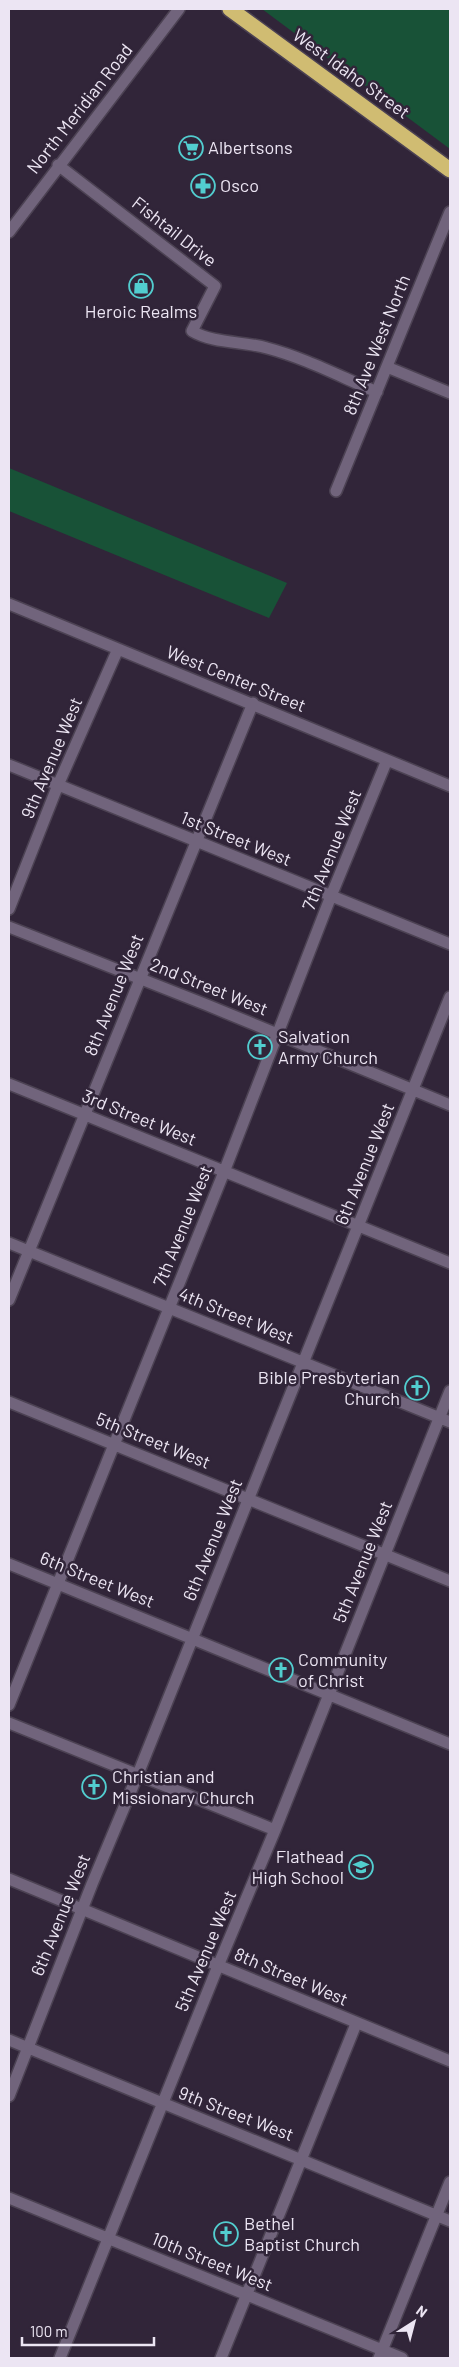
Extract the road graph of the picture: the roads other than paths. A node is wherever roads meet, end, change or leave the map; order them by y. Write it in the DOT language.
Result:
graph roads {
  1 [pos="179,9"];
  2 [pos="230,9"];
  3 [pos="58,165"];
  4 [pos="450,170"];
  5 [pos="450,212"];
  6 [pos="9,232"];
  7 [pos="387,367"];
  8 [pos="377,392"];
  9 [pos="450,393"];
  10 [pos="336,492"];
  11 [pos="9,604"];
  12 [pos="118,649"];
  13 [pos="253,704"];
  14 [pos="387,760"];
  15 [pos="9,764"];
  16 [pos="58,785"];
  17 [pos="450,786"];
  18 [pos="195,841"];
  19 [pos="331,896"];
  20 [pos="9,909"];
  21 [pos="9,927"];
  22 [pos="450,944"];
  23 [pos="139,978"];
  24 [pos="450,996"];
  25 [pos="278,1034"];
  26 [pos="9,1084"];
  27 [pos="414,1090"];
  28 [pos="450,1105"];
  29 [pos="84,1115"];
  30 [pos="224,1172"];
  31 [pos="358,1226"];
  32 [pos="9,1243"];
  33 [pos="29,1251"];
  34 [pos="450,1263"];
  35 [pos="9,1300"];
  36 [pos="169,1308"];
  37 [pos="304,1362"];
  38 [pos="450,1391"];
  39 [pos="9,1402"];
  40 [pos="445,1420"];
  41 [pos="114,1444"];
  42 [pos="248,1499"];
  43 [pos="384,1555"];
  44 [pos="9,1564"];
  45 [pos="450,1582"];
  46 [pos="58,1583"];
  47 [pos="193,1638"];
  48 [pos="329,1694"];
  49 [pos="9,1705"];
  50 [pos="9,1723"];
  51 [pos="450,1744"];
  52 [pos="138,1774"];
  53 [pos="276,1830"];
  54 [pos="9,1879"];
  55 [pos="83,1910"];
  56 [pos="218,1966"];
  57 [pos="356,2024"];
  58 [pos="9,2040"];
  59 [pos="27,2048"];
  60 [pos="450,2061"];
  61 [pos="9,2096"];
  62 [pos="162,2104"];
  63 [pos="301,2158"];
  64 [pos="450,2182"];
  65 [pos="9,2198"];
  66 [pos="436,2216"];
  67 [pos="450,2221"];
  68 [pos="108,2239"];
  69 [pos="246,2295"];
  70 [pos="380,2354"];
  71 [pos="60,2358"];
  72 [pos="221,2358"];
  73 [pos="402,2358"];
  1 -- 3 [label="street, North Meridian Road"];
  2 -- 4 [label="highway, West Idaho Street"];
  3 -- 6 [label="street, North Meridian Road"];
  3 -- 8 [label="street, Fishtail Drive"];
  5 -- 7 [label="street, 8th Ave West North"];
  7 -- 8 [label="street, 8th Ave West North"];
  7 -- 9 [label="street"];
  8 -- 10 [label="street, 8th Ave West North"];
  11 -- 12 [label="street, West Center Street"];
  12 -- 13 [label="street, West Center Street"];
  12 -- 16 [label="street, 9th Avenue West"];
  13 -- 14 [label="street, West Center Street"];
  13 -- 18 [label="street, 8th Avenue West"];
  14 -- 17 [label="street, West Center Street"];
  14 -- 19 [label="street, 7th Avenue West"];
  15 -- 16 [label="street, 1st Street West"];
  16 -- 18 [label="street, 1st Street West"];
  16 -- 20 [label="street, 9th Avenue West"];
  18 -- 19 [label="street, 1st Street West"];
  18 -- 23 [label="street, 8th Avenue West"];
  19 -- 22 [label="street, 1st Street West"];
  19 -- 25 [label="street, 7th Avenue West"];
  21 -- 23 [label="street, 2nd Street West"];
  23 -- 25 [label="street, 2nd Street West"];
  23 -- 29 [label="street, 8th Avenue West"];
  24 -- 27 [label="street, 6th Avenue West"];
  25 -- 27 [label="street, 2nd Street West"];
  25 -- 30 [label="street, 7th Avenue West"];
  26 -- 29 [label="street, 3rd Street West"];
  27 -- 28 [label="street, 2nd Street West"];
  27 -- 31 [label="street, 6th Avenue West"];
  29 -- 30 [label="street, 3rd Street West"];
  29 -- 33 [label="street, 8th Avenue West"];
  30 -- 31 [label="street, 3rd Street West"];
  30 -- 36 [label="street, 7th Avenue West"];
  31 -- 34 [label="street, 3rd Street West"];
  31 -- 37 [label="street, 6th Avenue West"];
  32 -- 33 [label="street, 4th Street West"];
  33 -- 35 [label="street, 8th Avenue West"];
  33 -- 36 [label="street, 4th Street West"];
  36 -- 37 [label="street, 4th Street West"];
  36 -- 41 [label="street, 7th Avenue West"];
  37 -- 40 [label="street, 4th Street West"];
  37 -- 42 [label="street, 6th Avenue West"];
  38 -- 40 [label="street, 5th Avenue West"];
  39 -- 41 [label="street, 5th Street West"];
  40 -- 43 [label="street, 5th Avenue West"];
  41 -- 42 [label="street, 5th Street West"];
  41 -- 46 [label="street, 7th Avenue West"];
  42 -- 43 [label="street, 5th Street West"];
  42 -- 47 [label="street, 6th Avenue West"];
  43 -- 45 [label="street, 5th Street West"];
  43 -- 48 [label="street, 5th Avenue West"];
  44 -- 46 [label="street, 6th Street West"];
  46 -- 47 [label="street, 6th Street West"];
  46 -- 49 [label="street, 7th Avenue West"];
  47 -- 48 [label="street, 6th Street West"];
  47 -- 52 [label="street, 6th Avenue West"];
  48 -- 51 [label="street, 6th Street West"];
  48 -- 53 [label="street, 5th Avenue West"];
  50 -- 52 [label="street"];
  52 -- 53 [label="street"];
  52 -- 55 [label="street, 6th Avenue West"];
  53 -- 56 [label="street, 5th Avenue West"];
  54 -- 55 [label="street, 8th Street West"];
  55 -- 56 [label="street, 8th Street West"];
  55 -- 59 [label="street, 6th Avenue West"];
  56 -- 57 [label="street, 8th Street West"];
  56 -- 62 [label="street, 5th Avenue West"];
  57 -- 60 [label="street, 8th Street West"];
  57 -- 63 [label="street"];
  58 -- 59 [label="street, 9th Street West"];
  59 -- 61 [label="street, 6th Avenue West"];
  59 -- 62 [label="street, 9th Street West"];
  62 -- 63 [label="street, 9th Street West"];
  62 -- 68 [label="street, 5th Avenue West"];
  63 -- 66 [label="street, 9th Street West"];
  63 -- 69 [label="street"];
  64 -- 66 [label="street"];
  65 -- 68 [label="street, 10th Street West"];
  66 -- 67 [label="street, 9th Street West"];
  66 -- 70 [label="street"];
  68 -- 69 [label="street, 10th Street West"];
  68 -- 71 [label="street, 5th Avenue West"];
  69 -- 70 [label="street, 10th Street West"];
  69 -- 72 [label="street"];
  70 -- 73 [label="street, 10th Street West"];
}
